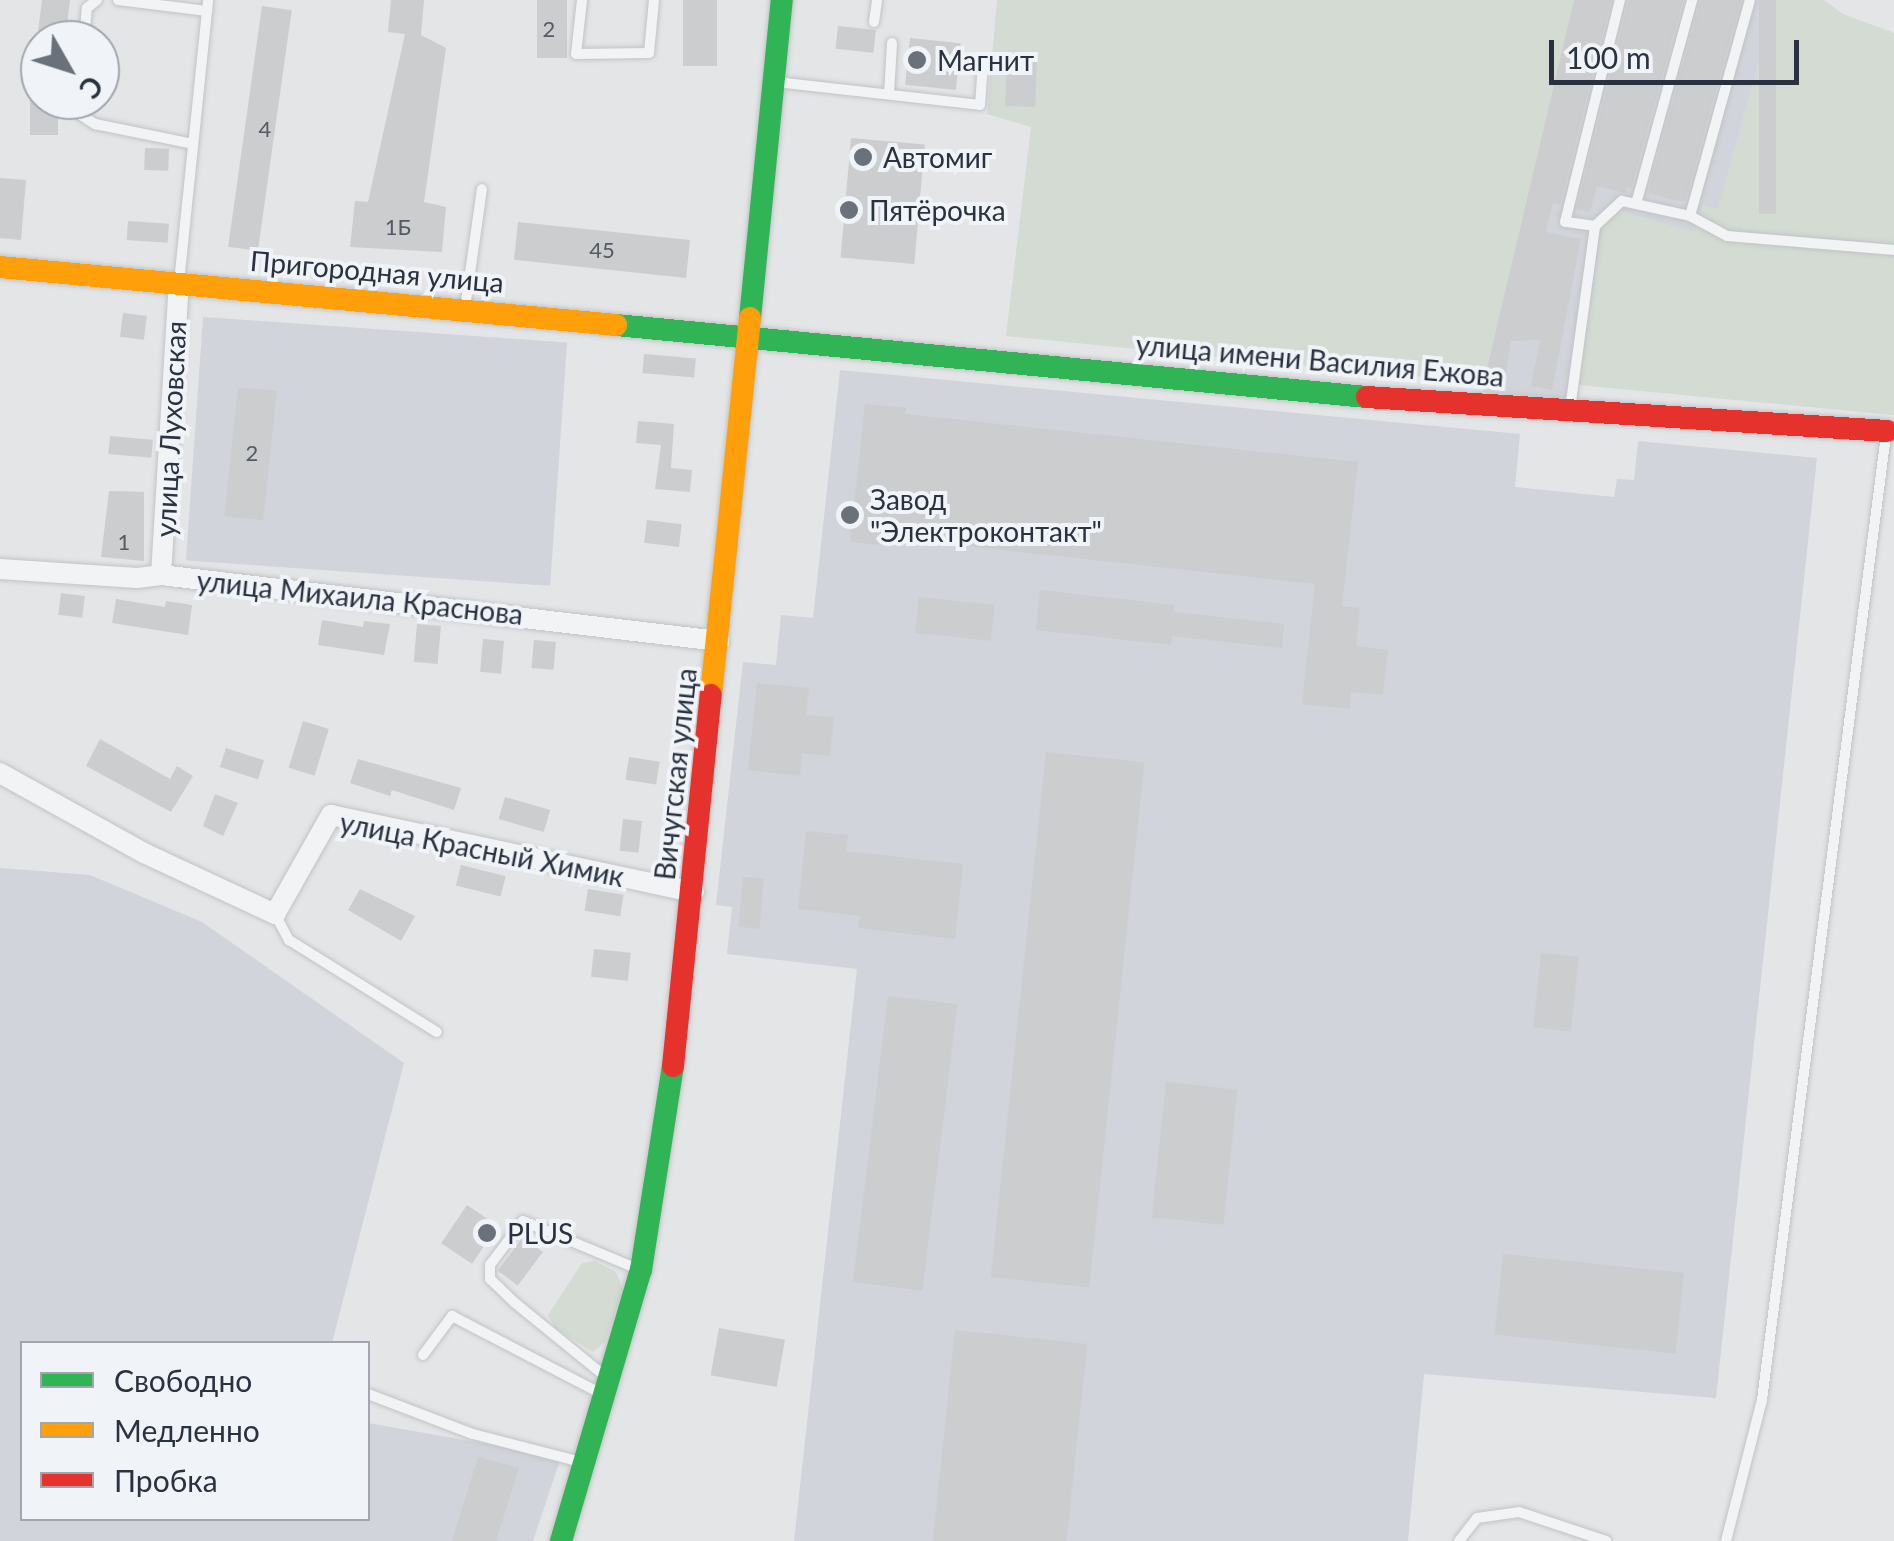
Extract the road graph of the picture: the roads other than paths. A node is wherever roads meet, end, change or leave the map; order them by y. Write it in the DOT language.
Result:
graph roads {
  1 [pos="97,0"];
  2 [pos="118,0"];
  3 [pos="582,0"];
  4 [pos="654,0"];
  5 [pos="782,0"];
  6 [pos="876,0"];
  7 [pos="1620,0"];
  8 [pos="1692,0"];
  9 [pos="1750,0"];
  10 [pos="207,6"];
  11 [pos="85,20"];
  12 [pos="874,22"];
  13 [pos="892,42"];
  14 [pos="984,64"];
  15 [pos="775,82"];
  16 [pos="888,94"];
  17 [pos="89,120"];
  18 [pos="193,144"];
  19 [pos="482,189"];
  20 [pos="1636,204"];
  21 [pos="1690,216"];
  22 [pos="1596,226"];
  23 [pos="1894,250"];
  24 [pos="0,267"];
  25 [pos="179,284"];
  26 [pos="464,310"];
  27 [pos="749,335"];
  28 [pos="1570,410"];
  29 [pos="1890,431"];
  30 [pos="0,569"];
  31 [pos="161,575"];
  32 [pos="719,641"];
  33 [pos="0,773"];
  34 [pos="694,892"];
  35 [pos="275,914"];
  36 [pos="437,1032"];
  37 [pos="640,1270"];
  38 [pos="423,1355"];
  39 [pos="608,1388"];
  40 [pos="370,1395"];
  41 [pos="586,1464"];
  42 [pos="562,1541"];
  43 [pos="1459,1541"];
  44 [pos="1606,1541"];
  45 [pos="1726,1541"];
  1 -- 11 [label="lane"];
  2 -- 10 [label="lane"];
  3 -- 4 [label="lane"];
  5 -- 15 [label="street, Вичугская улица"];
  6 -- 12 [label="lane"];
  7 -- 22 [label="lane"];
  8 -- 20 [label="lane"];
  9 -- 21 [label="lane"];
  10 -- 18 [label="lane"];
  13 -- 16 [label="lane"];
  14 -- 16 [label="lane"];
  15 -- 16 [label="lane"];
  15 -- 27 [label="street, Вичугская улица"];
  17 -- 18 [label="lane"];
  18 -- 25 [label="lane"];
  19 -- 26 [label="lane"];
  20 -- 21 [label="lane"];
  20 -- 22 [label="lane"];
  21 -- 23 [label="lane"];
  22 -- 28 [label="lane"];
  24 -- 25 [label="street, Пригородная улица"];
  25 -- 26 [label="street, Пригородная улица"];
  25 -- 31 [label="street, улица Луховская"];
  26 -- 27 [label="street, Пригородная улица"];
  27 -- 28 [label="street, улица имени Василия Ежова"];
  27 -- 32 [label="street, Вичугская улица"];
  28 -- 29 [label="street, улица имени Василия Ежова"];
  29 -- 45 [label="lane"];
  30 -- 31 [label="street, улица Михаила Краснова"];
  31 -- 32 [label="street, улица Михаила Краснова"];
  32 -- 34 [label="street, Вичугская улица"];
  33 -- 35 [label="street"];
  34 -- 35 [label="street, улица Красный Химик"];
  34 -- 37 [label="street, Вичугская улица"];
  35 -- 36 [label="lane"];
  37 -- 39 [label="street, Вичугская улица"];
  37 -- 39 [label="lane"];
  38 -- 39 [label="lane"];
  39 -- 41 [label="street, Вичугская улица"];
  40 -- 41 [label="lane"];
  41 -- 42 [label="street, Вичугская улица"];
  43 -- 44 [label="lane"];
}
